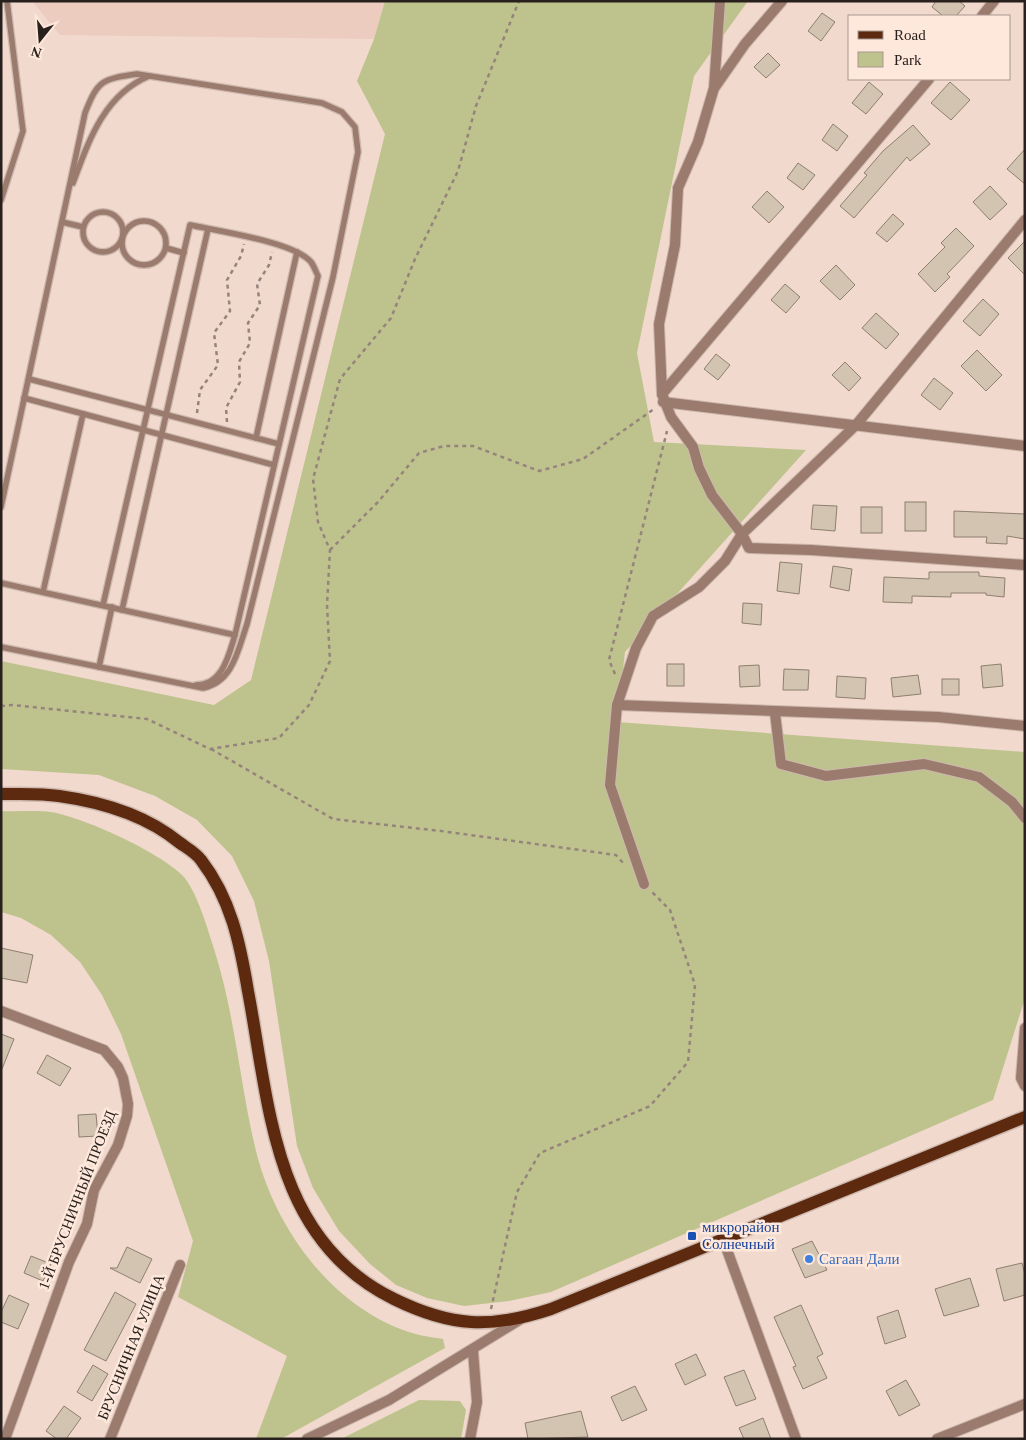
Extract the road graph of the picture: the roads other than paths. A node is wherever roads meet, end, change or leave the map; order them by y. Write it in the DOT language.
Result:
graph roads {
  1 [pos="6,1"];
  2 [pos="720,1"];
  3 [pos="782,1"];
  4 [pos="994,1"];
  5 [pos="983,15"];
  6 [pos="149,76"];
  7 [pos="928,80"];
  8 [pos="714,88"];
  9 [pos="1,200"];
  10 [pos="66,201"];
  11 [pos="1025,220"];
  12 [pos="62,222"];
  13 [pos="83,227"];
  14 [pos="208,229"];
  15 [pos="123,235"];
  16 [pos="166,248"];
  17 [pos="184,252"];
  18 [pos="297,252"];
  19 [pos="28,379"];
  20 [pos="24,398"];
  21 [pos="663,398"];
  22 [pos="148,410"];
  23 [pos="83,414"];
  24 [pos="166,414"];
  25 [pos="856,426"];
  26 [pos="143,430"];
  27 [pos="161,435"];
  28 [pos="256,438"];
  29 [pos="279,444"];
  30 [pos="1025,446"];
  31 [pos="274,465"];
  32 [pos="1,506"];
  33 [pos="742,534"];
  34 [pos="1025,565"];
  35 [pos="1,583"];
  36 [pos="43,592"];
  37 [pos="103,605"];
  38 [pos="112,607"];
  39 [pos="122,610"];
  40 [pos="235,635"];
  41 [pos="1,647"];
  42 [pos="99,667"];
  43 [pos="184,684"];
  44 [pos="617,705"];
  45 [pos="775,713"];
  46 [pos="1025,726"];
  47 [pos="1,794"];
  48 [pos="1025,818"];
  49 [pos="644,884"];
  50 [pos="1,1011"];
  51 [pos="1025,1028"];
  52 [pos="1025,1086"];
  53 [pos="1025,1117"];
  54 [pos="723,1239"];
  55 [pos="180,1265"];
  56 [pos="522,1319"];
  57 [pos="473,1351"];
  58 [pos="1025,1404"];
  59 [pos="5,1439"];
  60 [pos="110,1439"];
  61 [pos="307,1439"];
  62 [pos="470,1439"];
  63 [pos="796,1439"];
  64 [pos="936,1439"];
  1 -- 9 [label="lane"];
  2 -- 8 [label="street"];
  3 -- 8 [label="street"];
  4 -- 5 [label="street"];
  6 -- 10 [label="lane"];
  6 -- 10 [label="lane"];
  6 -- 43 [label="lane"];
  7 -- 21 [label="street"];
  8 -- 21 [label="street"];
  10 -- 12 [label="lane"];
  11 -- 25 [label="street"];
  12 -- 13 [label="lane"];
  12 -- 19 [label="lane"];
  13 -- 15 [label="lane"];
  13 -- 15 [label="lane"];
  14 -- 17 [label="lane"];
  14 -- 18 [label="lane"];
  14 -- 24 [label="lane"];
  15 -- 16 [label="lane"];
  15 -- 16 [label="lane"];
  16 -- 17 [label="lane"];
  17 -- 22 [label="lane"];
  18 -- 28 [label="lane"];
  18 -- 29 [label="lane"];
  19 -- 20 [label="lane"];
  19 -- 22 [label="lane"];
  20 -- 23 [label="lane"];
  20 -- 32 [label="lane"];
  21 -- 25 [label="street"];
  21 -- 33 [label="street"];
  22 -- 24 [label="lane"];
  22 -- 26 [label="lane"];
  23 -- 26 [label="lane"];
  23 -- 36 [label="lane"];
  24 -- 27 [label="lane"];
  24 -- 28 [label="lane"];
  25 -- 30 [label="street"];
  25 -- 33 [label="street"];
  26 -- 27 [label="lane"];
  26 -- 37 [label="lane"];
  27 -- 31 [label="lane"];
  27 -- 39 [label="lane"];
  28 -- 29 [label="lane"];
  29 -- 31 [label="lane"];
  31 -- 40 [label="lane"];
  33 -- 34 [label="street"];
  33 -- 44 [label="street"];
  35 -- 36 [label="lane"];
  36 -- 37 [label="lane"];
  37 -- 38 [label="lane"];
  38 -- 39 [label="lane"];
  38 -- 42 [label="lane"];
  39 -- 40 [label="lane"];
  40 -- 43 [label="lane"];
  41 -- 42 [label="lane"];
  42 -- 43 [label="lane"];
  44 -- 45 [label="street"];
  44 -- 49 [label="street"];
  45 -- 46 [label="street"];
  45 -- 48 [label="street"];
  47 -- 56 [label="main road"];
  50 -- 59 [label="street, 1-Й БРУСНИЧНЫЙ ПРОЕЗД"];
  51 -- 52 [label="street"];
  53 -- 54 [label="main road"];
  54 -- 56 [label="main road"];
  54 -- 63 [label="street"];
  55 -- 60 [label="street, БРУСНИЧНАЯ УЛИЦА"];
  56 -- 57 [label="street"];
  57 -- 61 [label="street"];
  57 -- 62 [label="street"];
  58 -- 64 [label="street"];
}
